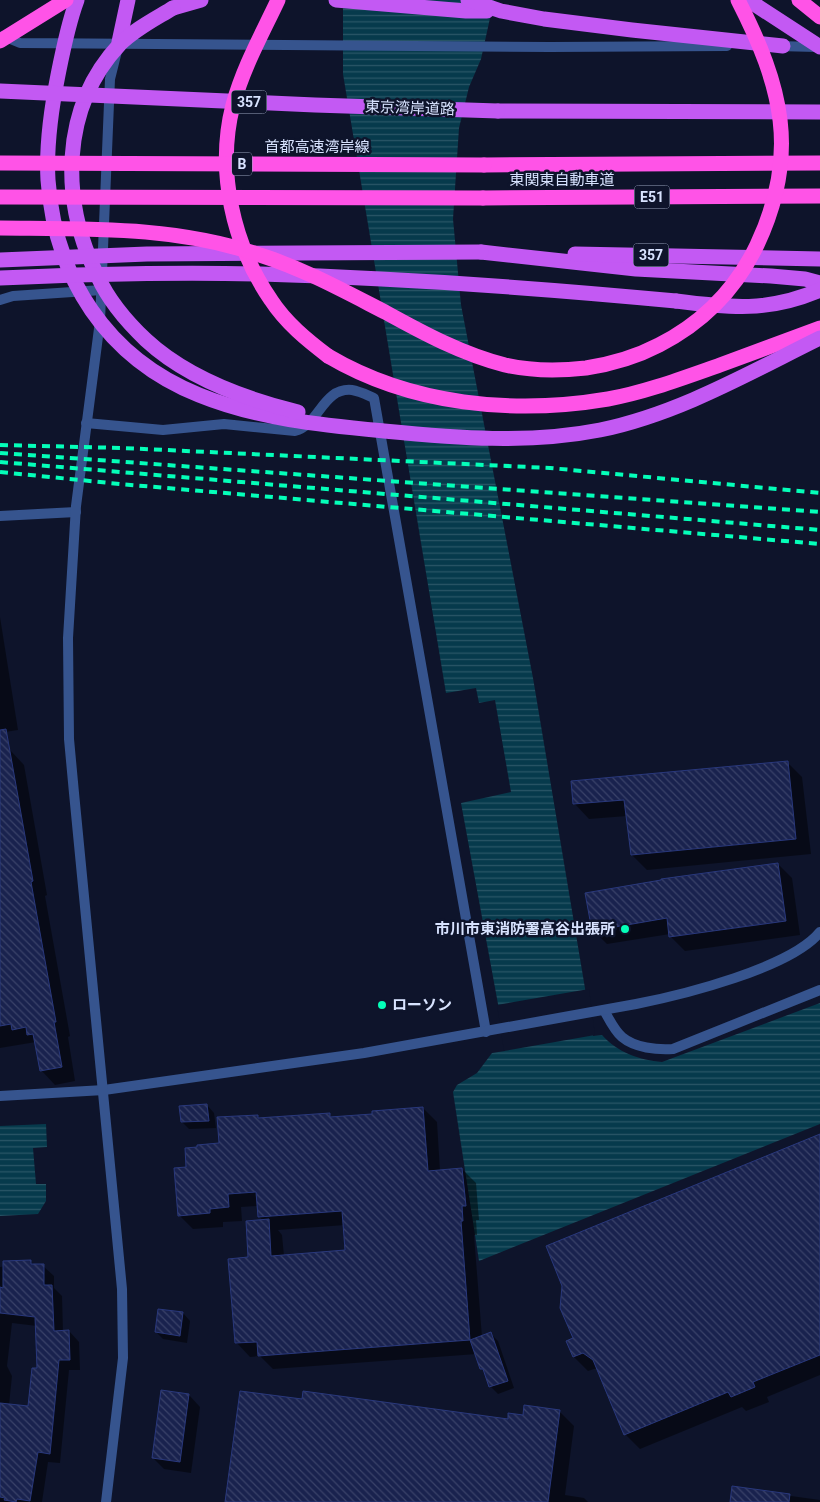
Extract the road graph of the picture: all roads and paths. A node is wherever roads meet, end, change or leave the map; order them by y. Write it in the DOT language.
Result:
graph roads {
  1 [pos="66,0"];
  2 [pos="77,0"];
  3 [pos="128,0"];
  4 [pos="201,0"];
  5 [pos="278,0"];
  6 [pos="336,0"];
  7 [pos="468,0"];
  8 [pos="738,0"];
  9 [pos="748,0"];
  10 [pos="788,0"];
  11 [pos="799,0"];
  12 [pos="501,11"];
  13 [pos="820,17"];
  14 [pos="0,34"];
  15 [pos="0,41"];
  16 [pos="120,42"];
  17 [pos="783,46"];
  18 [pos="820,47"];
  19 [pos="0,91"];
  20 [pos="820,112"];
  21 [pos="0,163"];
  22 [pos="820,163"];
  23 [pos="484,164"];
  24 [pos="820,196"];
  25 [pos="0,197"];
  26 [pos="484,198"];
  27 [pos="0,228"];
  28 [pos="481,252"];
  29 [pos="820,259"];
  30 [pos="0,260"];
  31 [pos="0,278"];
  32 [pos="820,283"];
  33 [pos="102,290"];
  34 [pos="820,290"];
  35 [pos="0,300"];
  36 [pos="820,328"];
  37 [pos="820,338"];
  38 [pos="86,424"];
  39 [pos="446,436"];
  40 [pos="76,512"];
  41 [pos="0,516"];
  42 [pos="820,932"];
  43 [pos="820,990"];
  44 [pos="604,1010"];
  45 [pos="486,1032"];
  46 [pos="104,1090"];
  47 [pos="0,1096"];
  48 [pos="106,1502"];
  1 -- 15 [label="highway, bridge"];
  2 -- 39 [label="highway, bridge"];
  3 -- 16 [label="highway"];
  4 -- 39 [label="highway, bridge"];
  5 -- 36 [label="highway, bridge"];
  6 -- 12 [label="highway"];
  7 -- 12 [label="highway"];
  8 -- 27 [label="highway, bridge"];
  9 -- 18 [label="highway"];
  10 -- 13 [label="highway"];
  11 -- 13 [label="highway"];
  12 -- 17 [label="highway"];
  14 -- 16 [label="street"];
  16 -- 17 [label="street"];
  16 -- 33 [label="street"];
  17 -- 18 [label="street"];
  19 -- 20 [label="highway, 東京湾岸道路 / 357, bridge"];
  21 -- 23 [label="highway, 首都高速湾岸線 / B, bridge"];
  22 -- 23 [label="highway, 東関東自動車道 / E51"];
  24 -- 26 [label="highway, 東関東自動車道 / E51"];
  25 -- 26 [label="highway, B, bridge"];
  28 -- 29 [label="highway, 357"];
  28 -- 30 [label="highway, 357, bridge"];
  28 -- 32 [label="highway"];
  31 -- 34 [label="highway, bridge"];
  33 -- 35 [label="street"];
  33 -- 38 [label="street"];
  37 -- 39 [label="highway, bridge"];
  38 -- 40 [label="street"];
  38 -- 45 [label="street"];
  40 -- 41 [label="street"];
  40 -- 46 [label="street"];
  42 -- 44 [label="street"];
  43 -- 44 [label="street"];
  44 -- 45 [label="street"];
  45 -- 46 [label="street"];
  46 -- 47 [label="street"];
  46 -- 48 [label="street"];
}
